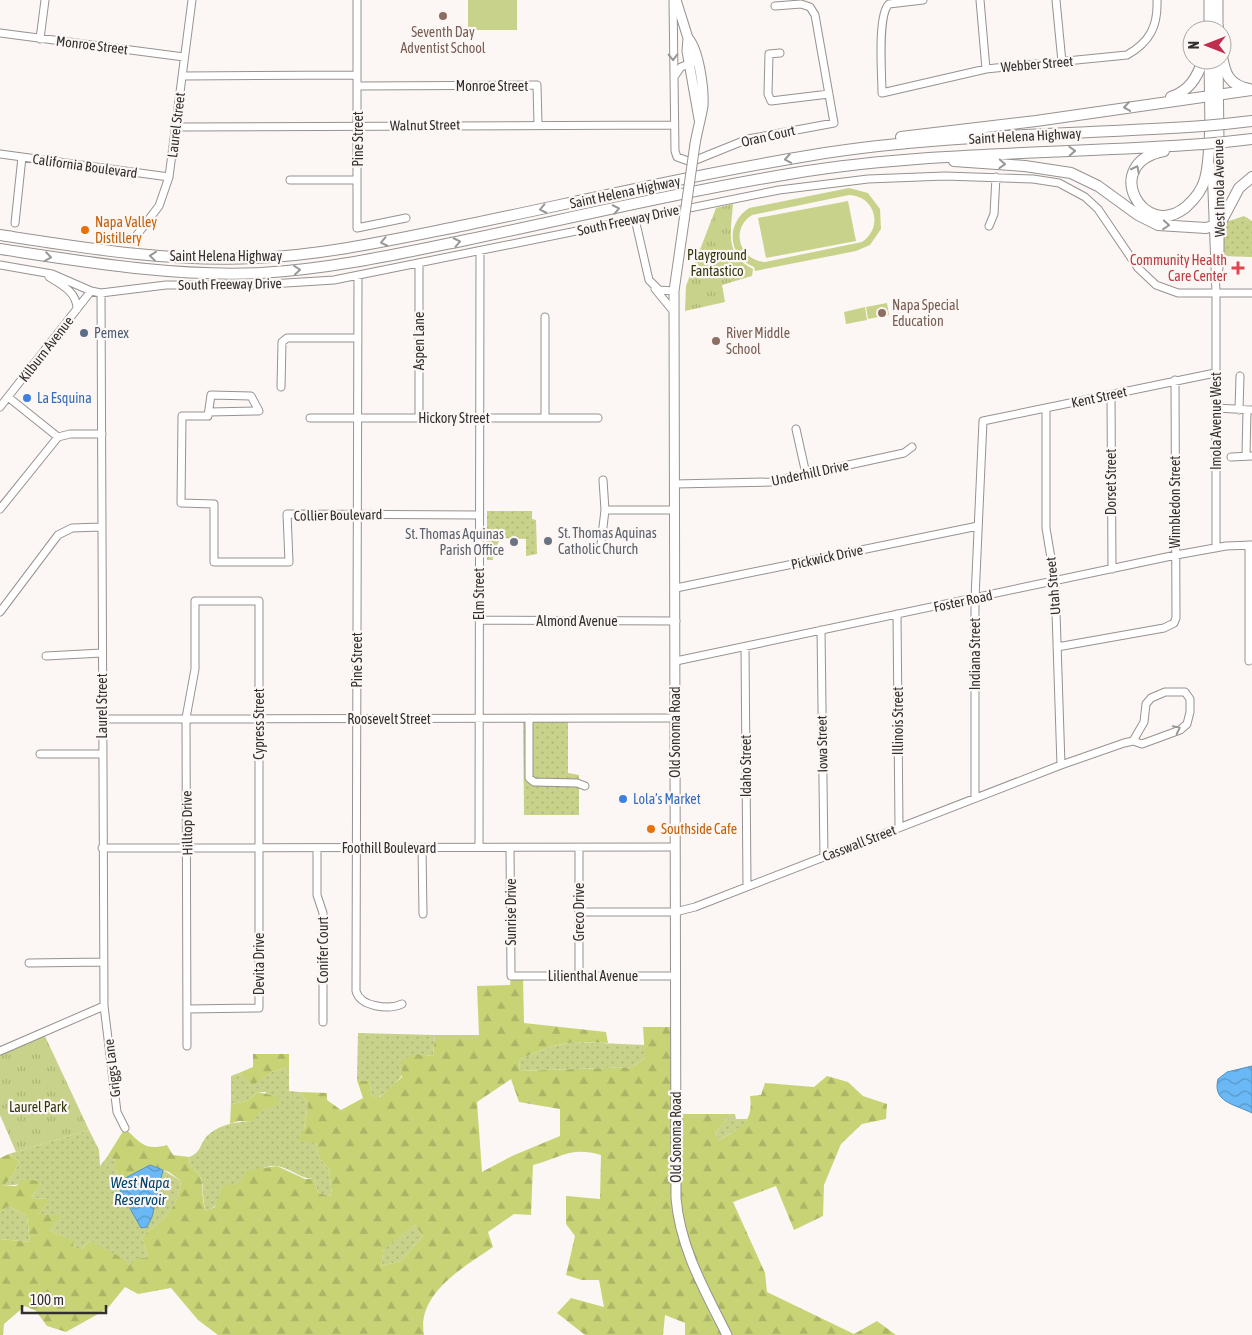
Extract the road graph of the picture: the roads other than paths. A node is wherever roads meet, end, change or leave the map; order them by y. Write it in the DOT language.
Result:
graph roads {
  1 [pos="45,0"];
  2 [pos="192,0"];
  3 [pos="357,0"];
  4 [pos="674,0"];
  5 [pos="924,0"];
  6 [pos="980,0"];
  7 [pos="1056,0"];
  8 [pos="1157,0"];
  9 [pos="1209,0"];
  10 [pos="1218,0"];
  11 [pos="775,6"];
  12 [pos="1212,20"];
  13 [pos="1215,20"];
  14 [pos="0,33"];
  15 [pos="40,38"];
  16 [pos="780,53"];
  17 [pos="184,57"];
  18 [pos="694,62"];
  19 [pos="1062,62"];
  20 [pos="986,69"];
  21 [pos="1199,70"];
  22 [pos="1210,70"];
  23 [pos="1217,70"];
  24 [pos="1226,70"];
  25 [pos="358,75"];
  26 [pos="182,76"];
  27 [pos="674,78"];
  28 [pos="358,86"];
  29 [pos="1252,90"];
  30 [pos="829,94"];
  31 [pos="1214,94"];
  32 [pos="1153,104"];
  33 [pos="1252,122"];
  34 [pos="538,124"];
  35 [pos="674,125"];
  36 [pos="177,126"];
  37 [pos="358,126"];
  38 [pos="1207,129"];
  39 [pos="1252,139"];
  40 [pos="1203,144"];
  41 [pos="836,151"];
  42 [pos="0,154"];
  43 [pos="22,157"];
  44 [pos="677,157"];
  45 [pos="901,159"];
  46 [pos="169,177"];
  47 [pos="996,177"];
  48 [pos="1252,177"];
  49 [pos="290,180"];
  50 [pos="357,180"];
  51 [pos="406,218"];
  52 [pos="635,219"];
  53 [pos="15,223"];
  54 [pos="989,226"];
  55 [pos="1216,226"];
  56 [pos="0,235"];
  57 [pos="133,240"];
  58 [pos="0,249"];
  59 [pos="480,251"];
  60 [pos="419,264"];
  61 [pos="0,265"];
  62 [pos="40,271"];
  63 [pos="358,276"];
  64 [pos="652,285"];
  65 [pos="91,291"];
  66 [pos="674,291"];
  67 [pos="101,293"];
  68 [pos="1216,293"];
  69 [pos="1252,293"];
  70 [pos="77,309"];
  71 [pos="674,312"];
  72 [pos="546,317"];
  73 [pos="358,338"];
  74 [pos="1215,373"];
  75 [pos="1240,376"];
  76 [pos="1175,380"];
  77 [pos="282,387"];
  78 [pos="1111,395"];
  79 [pos="8,397"];
  80 [pos="0,407"];
  81 [pos="1046,408"];
  82 [pos="1216,408"];
  83 [pos="1246,410"];
  84 [pos="209,412"];
  85 [pos="310,418"];
  86 [pos="358,418"];
  87 [pos="419,418"];
  88 [pos="480,418"];
  89 [pos="545,418"];
  90 [pos="598,418"];
  91 [pos="983,421"];
  92 [pos="796,430"];
  93 [pos="102,434"];
  94 [pos="58,437"];
  95 [pos="912,446"];
  96 [pos="1249,456"];
  97 [pos="1231,457"];
  98 [pos="806,474"];
  99 [pos="603,480"];
  100 [pos="674,484"];
  101 [pos="0,509"];
  102 [pos="604,510"];
  103 [pos="675,510"];
  104 [pos="358,514"];
  105 [pos="478,515"];
  106 [pos="978,526"];
  107 [pos="102,527"];
  108 [pos="602,544"];
  109 [pos="1251,545"];
  110 [pos="1216,548"];
  111 [pos="1176,555"];
  112 [pos="1112,568"];
  113 [pos="1055,582"];
  114 [pos="676,588"];
  115 [pos="975,598"];
  116 [pos="195,601"];
  117 [pos="0,612"];
  118 [pos="897,614"];
  119 [pos="479,620"];
  120 [pos="676,621"];
  121 [pos="1251,628"];
  122 [pos="821,630"];
  123 [pos="745,647"];
  124 [pos="1057,648"];
  125 [pos="102,653"];
  126 [pos="46,656"];
  127 [pos="676,661"];
  128 [pos="1249,661"];
  129 [pos="186,718"];
  130 [pos="478,718"];
  131 [pos="529,718"];
  132 [pos="675,718"];
  133 [pos="103,719"];
  134 [pos="259,719"];
  135 [pos="357,719"];
  136 [pos="1133,741"];
  137 [pos="40,754"];
  138 [pos="102,754"];
  139 [pos="1061,765"];
  140 [pos="585,786"];
  141 [pos="975,798"];
  142 [pos="899,827"];
  143 [pos="187,847"];
  144 [pos="260,847"];
  145 [pos="479,847"];
  146 [pos="102,848"];
  147 [pos="317,848"];
  148 [pos="357,848"];
  149 [pos="422,848"];
  150 [pos="510,848"];
  151 [pos="579,848"];
  152 [pos="675,848"];
  153 [pos="824,857"];
  154 [pos="747,886"];
  155 [pos="579,912"];
  156 [pos="675,912"];
  157 [pos="423,914"];
  158 [pos="104,962"];
  159 [pos="28,963"];
  160 [pos="579,975"];
  161 [pos="511,976"];
  162 [pos="674,976"];
  163 [pos="402,1004"];
  164 [pos="104,1006"];
  165 [pos="187,1009"];
  166 [pos="323,1022"];
  167 [pos="187,1046"];
  168 [pos="0,1051"];
  169 [pos="125,1128"];
  170 [pos="728,1335"];
  1 -- 15 [label="street"];
  2 -- 17 [label="street, Laurel Street"];
  3 -- 25 [label="street, Pine Street"];
  4 -- 18 [label="main road, Old Sonoma Road"];
  4 -- 27 [label="street, Old Sonoma Road, one-way"];
  5 -- 20 [label="street, Webber Street"];
  6 -- 20 [label="street"];
  7 -- 19 [label="street"];
  8 -- 19 [label="street, Webber Street"];
  9 -- 12 [label="main road"];
  10 -- 13 [label="main road"];
  11 -- 30 [label="street"];
  14 -- 15 [label="street, Monroe Street"];
  15 -- 17 [label="street, Monroe Street"];
  16 -- 30 [label="street"];
  17 -- 26 [label="street, Laurel Street"];
  18 -- 27 [label="street"];
  18 -- 66 [label="main road, Old Sonoma Road, bridge"];
  19 -- 20 [label="street, Webber Street"];
  21 -- 32 [label="highway"];
  22 -- 31 [label="main road, West Imola Avenue"];
  23 -- 31 [label="main road, West Imola Avenue"];
  24 -- 29 [label="highway"];
  25 -- 26 [label="street"];
  25 -- 28 [label="street, Pine Street"];
  26 -- 36 [label="street, Laurel Street"];
  27 -- 35 [label="street, Old Sonoma Road"];
  28 -- 34 [label="street, Monroe Street"];
  28 -- 37 [label="street, Pine Street"];
  29 -- 31 [label="highway"];
  30 -- 44 [label="street, Oran Court"];
  31 -- 32 [label="highway"];
  31 -- 38 [label="main road, West Imola Avenue"];
  31 -- 55 [label="main road, West Imola Avenue"];
  32 -- 41 [label="highway, one-way"];
  33 -- 38 [label="highway, Saint Helena Highway, bridge"];
  34 -- 35 [label="street, Walnut Street"];
  34 -- 37 [label="street, Walnut Street"];
  35 -- 44 [label="street, Old Sonoma Road"];
  36 -- 37 [label="street, Walnut Street"];
  36 -- 46 [label="street, Laurel Street"];
  37 -- 50 [label="street, Pine Street"];
  38 -- 40 [label="highway, one-way"];
  38 -- 41 [label="highway, Saint Helena Highway"];
  38 -- 55 [label="street, West Imola Avenue"];
  39 -- 40 [label="highway, Saint Helena Highway, bridge"];
  45 -- 40 [label="highway, Saint Helena Highway, one-way"];
  41 -- 56 [label="highway, Saint Helena Highway, one-way"];
  42 -- 43 [label="street, California Boulevard"];
  43 -- 46 [label="street, California Boulevard"];
  43 -- 53 [label="street"];
  45 -- 55 [label="highway, one-way"];
  58 -- 45 [label="highway, Saint Helena Highway, one-way"];
  46 -- 57 [label="street, Laurel Street"];
  47 -- 52 [label="street, South Freeway Drive"];
  47 -- 54 [label="street"];
  47 -- 68 [label="street, South Freeway Drive"];
  48 -- 55 [label="highway"];
  49 -- 50 [label="street"];
  50 -- 51 [label="street, Pine Street"];
  52 -- 59 [label="street, South Freeway Drive"];
  52 -- 64 [label="street"];
  55 -- 68 [label="street, West Imola Avenue"];
  59 -- 60 [label="street, South Freeway Drive"];
  59 -- 88 [label="street, Elm Street"];
  60 -- 63 [label="street, South Freeway Drive"];
  60 -- 87 [label="street, Aspen Lane"];
  61 -- 62 [label="street, South Freeway Drive"];
  62 -- 65 [label="street, South Freeway Drive"];
  62 -- 70 [label="street"];
  63 -- 67 [label="street, South Freeway Drive"];
  63 -- 73 [label="street, Pine Street"];
  64 -- 66 [label="street"];
  64 -- 71 [label="street"];
  65 -- 67 [label="street, South Freeway Drive"];
  65 -- 70 [label="street, Kilburn Avenue"];
  66 -- 71 [label="main road, Old Sonoma Road"];
  67 -- 93 [label="street, Laurel Street"];
  68 -- 69 [label="street, South Freeway Drive"];
  68 -- 74 [label="street, Imola Avenue West"];
  70 -- 79 [label="street, Kilburn Avenue"];
  71 -- 100 [label="main road, Old Sonoma Road"];
  72 -- 89 [label="street"];
  73 -- 77 [label="street"];
  73 -- 86 [label="street, Pine Street"];
  74 -- 76 [label="street, Kent Street"];
  74 -- 82 [label="street, Imola Avenue West"];
  75 -- 83 [label="street"];
  76 -- 78 [label="street, Kent Street"];
  76 -- 111 [label="street, Wimbledon Street"];
  78 -- 81 [label="street, Kent Street"];
  78 -- 112 [label="street, Dorset Street"];
  79 -- 80 [label="street, Kilburn Avenue"];
  79 -- 94 [label="street"];
  81 -- 91 [label="street, Kent Street"];
  81 -- 113 [label="street, Utah Street"];
  82 -- 83 [label="street"];
  82 -- 110 [label="street, Imola Avenue West"];
  83 -- 96 [label="street"];
  84 -- 84 [label="street, Collier Boulevard"];
  84 -- 104 [label="street, Collier Boulevard"];
  85 -- 86 [label="street, Hickory Street"];
  86 -- 87 [label="street, Hickory Street"];
  86 -- 104 [label="street, Pine Street"];
  87 -- 88 [label="street, Hickory Street"];
  88 -- 89 [label="street, Hickory Street"];
  88 -- 105 [label="street, Elm Street"];
  89 -- 90 [label="street, Hickory Street"];
  91 -- 106 [label="street, Indiana Street"];
  92 -- 98 [label="street"];
  93 -- 94 [label="street"];
  93 -- 107 [label="street, Laurel Street"];
  94 -- 101 [label="street"];
  95 -- 98 [label="street, Underhill Drive"];
  96 -- 97 [label="street"];
  98 -- 100 [label="street, Underhill Drive"];
  99 -- 102 [label="street"];
  100 -- 103 [label="main road, Old Sonoma Road"];
  102 -- 103 [label="street"];
  102 -- 108 [label="street"];
  103 -- 114 [label="main road, Old Sonoma Road"];
  104 -- 105 [label="street, Collier Boulevard"];
  104 -- 135 [label="street, Pine Street"];
  105 -- 119 [label="street, Elm Street"];
  106 -- 114 [label="street, Pickwick Drive"];
  106 -- 115 [label="street, Indiana Street"];
  107 -- 117 [label="street"];
  107 -- 125 [label="street, Laurel Street"];
  109 -- 110 [label="street, Foster Road"];
  109 -- 121 [label="street"];
  110 -- 111 [label="street, Foster Road"];
  111 -- 112 [label="street, Foster Road"];
  111 -- 124 [label="street, Wimbledon Street"];
  112 -- 113 [label="street, Foster Road"];
  113 -- 115 [label="street, Foster Road"];
  113 -- 124 [label="street, Utah Street"];
  114 -- 120 [label="main road, Old Sonoma Road"];
  115 -- 118 [label="street, Foster Road"];
  115 -- 141 [label="street, Indiana Street"];
  116 -- 129 [label="street, Hilltop Drive"];
  116 -- 134 [label="street, Cypress Street"];
  118 -- 122 [label="street, Foster Road"];
  118 -- 142 [label="street, Illinois Street"];
  119 -- 120 [label="street, Almond Avenue"];
  119 -- 130 [label="street, Elm Street"];
  120 -- 127 [label="main road, Old Sonoma Road"];
  121 -- 128 [label="street"];
  122 -- 123 [label="street, Foster Road"];
  122 -- 153 [label="street, Iowa Street"];
  123 -- 127 [label="street, Foster Road"];
  123 -- 154 [label="street, Idaho Street"];
  124 -- 139 [label="street, Utah Street"];
  125 -- 126 [label="street"];
  125 -- 133 [label="street, Laurel Street"];
  127 -- 132 [label="main road, Old Sonoma Road"];
  129 -- 133 [label="street, Roosevelt Street"];
  129 -- 134 [label="street, Roosevelt Street"];
  129 -- 143 [label="street, Hilltop Drive"];
  130 -- 131 [label="street, Roosevelt Street"];
  130 -- 135 [label="street, Roosevelt Street"];
  130 -- 145 [label="street, Elm Street"];
  131 -- 132 [label="street, Roosevelt Street"];
  131 -- 140 [label="street"];
  132 -- 152 [label="main road, Old Sonoma Road"];
  133 -- 138 [label="street, Laurel Street"];
  134 -- 135 [label="street, Roosevelt Street"];
  134 -- 144 [label="street, Cypress Street"];
  135 -- 148 [label="street, Pine Street"];
  136 -- 136 [label="street, Casswall Street, one-way"];
  136 -- 139 [label="street, Casswall Street"];
  137 -- 138 [label="street"];
  138 -- 146 [label="street, Laurel Street"];
  139 -- 141 [label="street, Casswall Street"];
  141 -- 142 [label="street, Casswall Street"];
  142 -- 153 [label="street, Casswall Street"];
  143 -- 144 [label="street, Foothill Boulevard"];
  143 -- 146 [label="street, Foothill Boulevard"];
  143 -- 165 [label="street, Hilltop Drive"];
  144 -- 147 [label="street, Foothill Boulevard"];
  144 -- 165 [label="street, Devita Drive"];
  145 -- 149 [label="street, Foothill Boulevard"];
  145 -- 150 [label="street, Foothill Boulevard"];
  146 -- 158 [label="street, Laurel Street"];
  147 -- 148 [label="street, Foothill Boulevard"];
  147 -- 166 [label="street, Conifer Court"];
  148 -- 149 [label="street, Foothill Boulevard"];
  148 -- 163 [label="street, Pine Street"];
  149 -- 157 [label="street"];
  150 -- 151 [label="street, Foothill Boulevard"];
  150 -- 161 [label="street, Sunrise Drive"];
  151 -- 152 [label="street, Foothill Boulevard"];
  151 -- 155 [label="street, Greco Drive"];
  152 -- 156 [label="main road, Old Sonoma Road"];
  153 -- 154 [label="street, Casswall Street"];
  154 -- 156 [label="street, Casswall Street"];
  155 -- 156 [label="street, Casswall Street"];
  155 -- 160 [label="street, Greco Drive"];
  156 -- 162 [label="main road, Old Sonoma Road"];
  158 -- 159 [label="street"];
  158 -- 164 [label="street, Laurel Street"];
  160 -- 161 [label="street, Lilienthal Avenue"];
  160 -- 162 [label="street, Lilienthal Avenue"];
  162 -- 170 [label="main road, Old Sonoma Road"];
  164 -- 168 [label="street"];
  164 -- 169 [label="street, Griggs Lane"];
  165 -- 167 [label="street, Hilltop Drive"];
}
